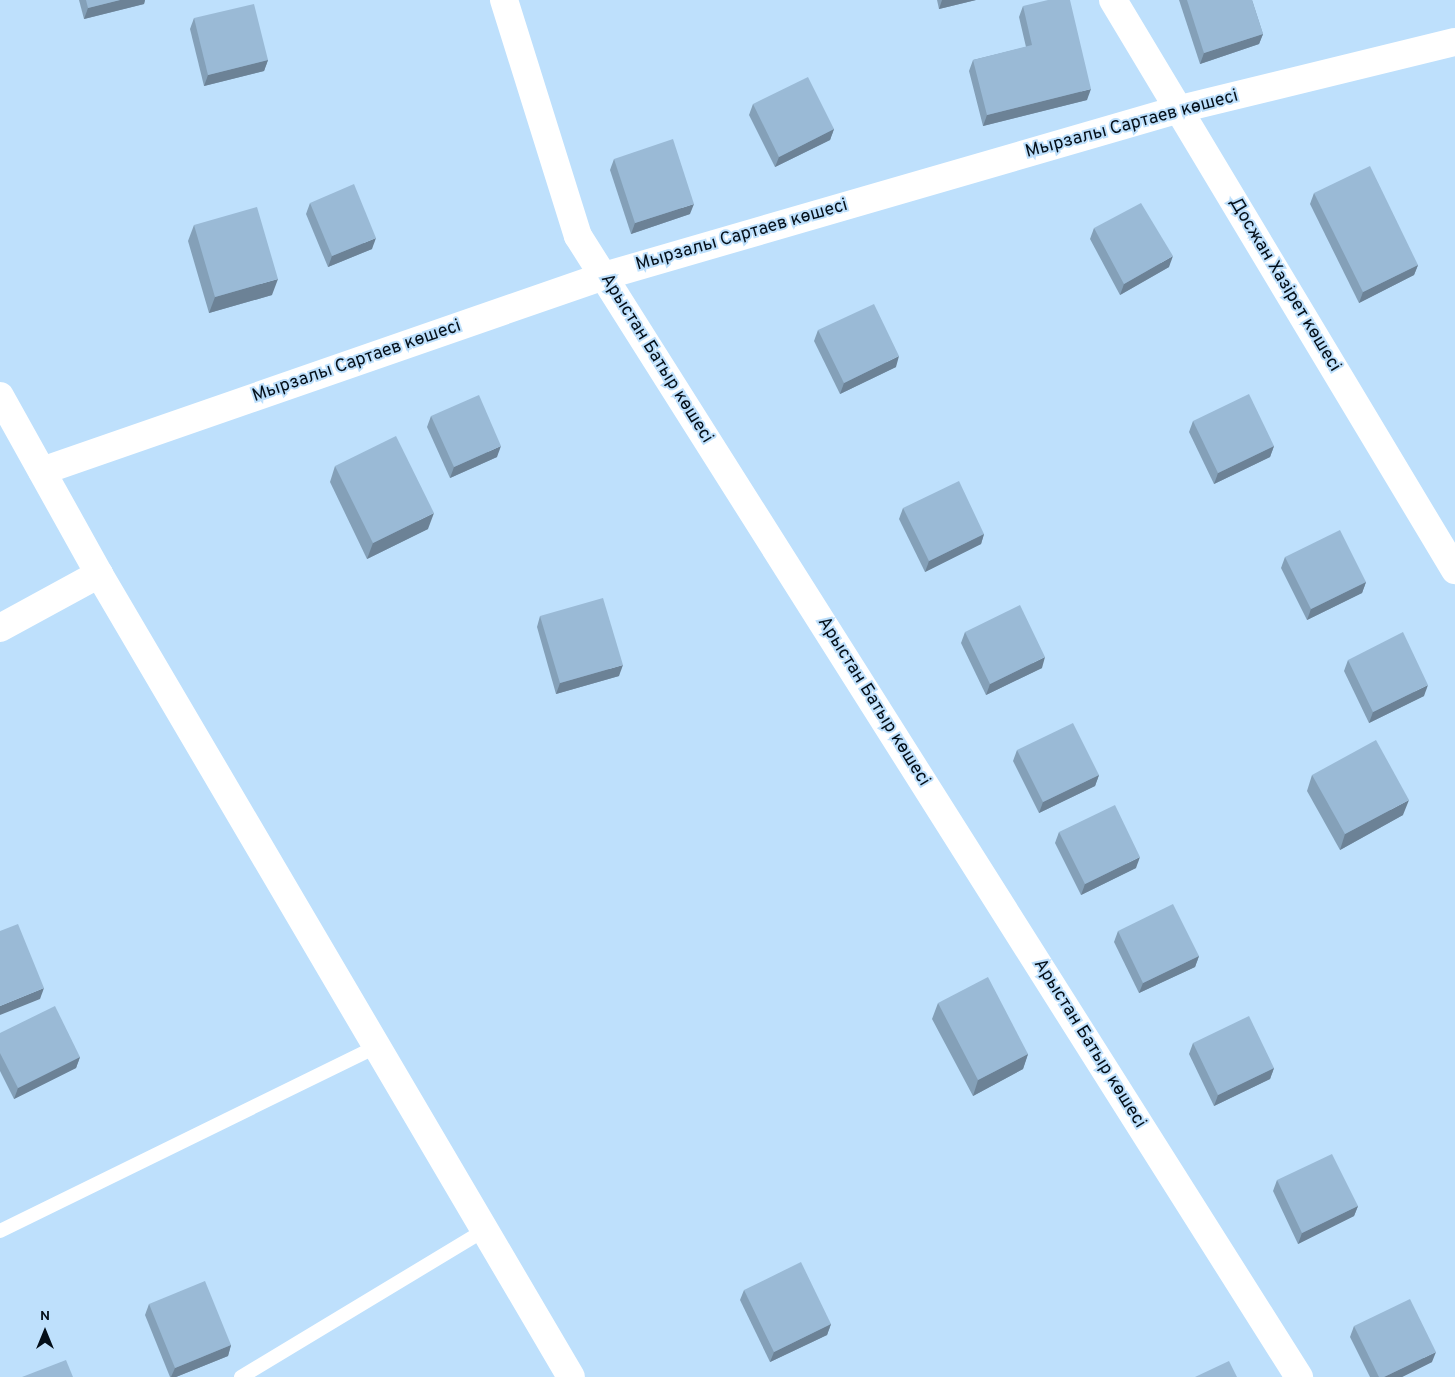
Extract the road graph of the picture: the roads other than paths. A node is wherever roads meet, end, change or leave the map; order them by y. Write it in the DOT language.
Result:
graph roads {
  1 [pos="504,0"];
  2 [pos="1113,0"];
  3 [pos="1455,42"];
  4 [pos="1180,109"];
  5 [pos="604,276"];
  6 [pos="0,396"];
  7 [pos="42,471"];
  8 [pos="1455,570"];
  9 [pos="99,574"];
  10 [pos="0,628"];
  11 [pos="379,1045"];
  12 [pos="486,1229"];
  13 [pos="0,1231"];
  14 [pos="241,1377"];
  15 [pos="571,1377"];
  16 [pos="1299,1377"];
  1 -- 5 [label="street, Арыстан Батыр көшесі"];
  2 -- 4 [label="street, Досжан Хазірет көшесі"];
  3 -- 4 [label="street, Мырзалы Сартаев көшесі"];
  4 -- 5 [label="street, Мырзалы Сартаев көшесі"];
  4 -- 8 [label="street, Досжан Хазірет көшесі"];
  5 -- 7 [label="street, Мырзалы Сартаев көшесі"];
  5 -- 16 [label="street, Арыстан Батыр көшесі"];
  6 -- 7 [label="street"];
  7 -- 9 [label="street"];
  9 -- 10 [label="street"];
  9 -- 11 [label="street"];
  11 -- 12 [label="street"];
  11 -- 13 [label="lane"];
  12 -- 14 [label="lane"];
  12 -- 15 [label="street"];
}
